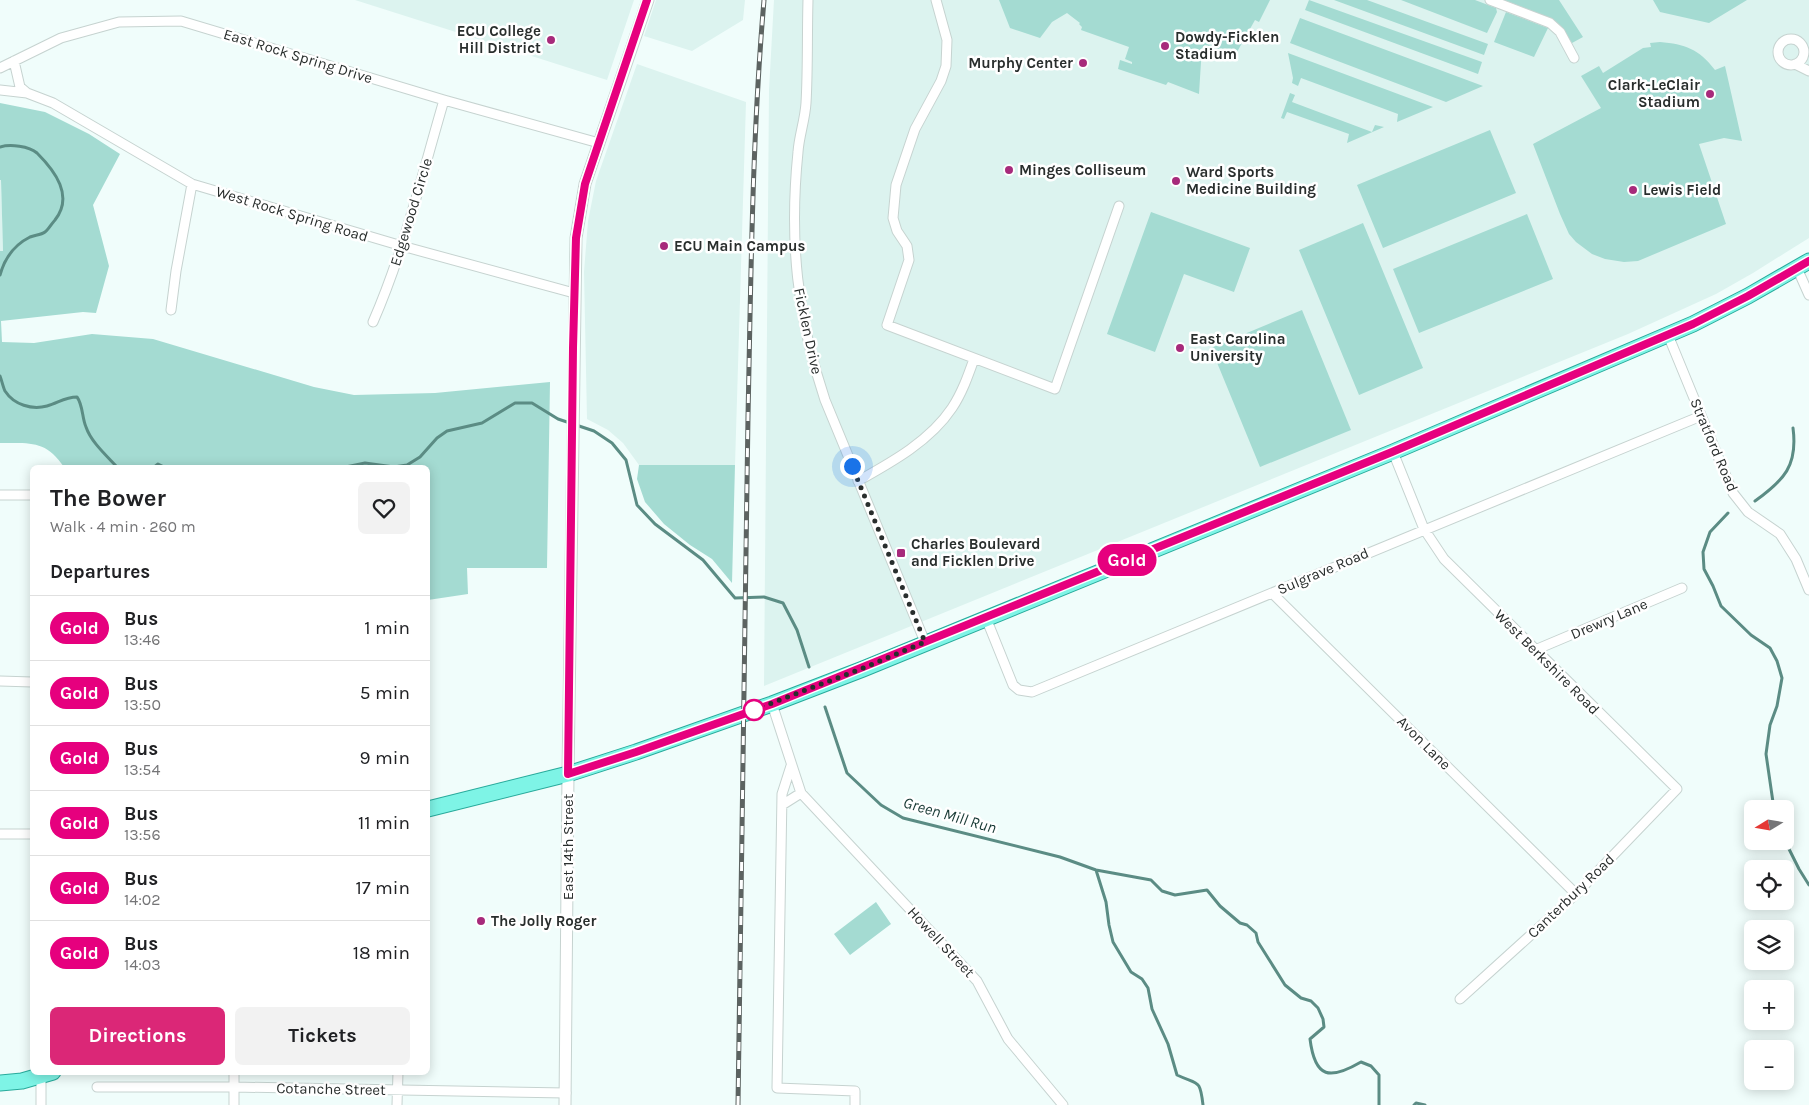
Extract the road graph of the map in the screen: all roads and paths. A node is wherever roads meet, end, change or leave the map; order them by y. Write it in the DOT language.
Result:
graph roads {
  1 [pos="648,0"];
  2 [pos="808,0"];
  3 [pos="936,0"];
  4 [pos="1490,0"];
  5 [pos="1804,48"];
  6 [pos="1809,57"];
  7 [pos="1574,58"];
  8 [pos="14,61"];
  9 [pos="1795,64"];
  10 [pos="0,68"];
  11 [pos="1809,71"];
  12 [pos="0,90"];
  13 [pos="28,93"];
  14 [pos="444,100"];
  15 [pos="599,144"];
  16 [pos="192,184"];
  17 [pos="1119,206"];
  18 [pos="402,246"];
  19 [pos="1803,264"];
  20 [pos="574,293"];
  21 [pos="1809,296"];
  22 [pos="171,310"];
  23 [pos="373,322"];
  24 [pos="1668,335"];
  25 [pos="974,359"];
  26 [pos="1701,416"];
  27 [pos="1392,452"];
  28 [pos="858,481"];
  29 [pos="0,495"];
  30 [pos="30,495"];
  31 [pos="1424,529"];
  32 [pos="1682,588"];
  33 [pos="1809,590"];
  34 [pos="1272,593"];
  35 [pos="986,618"];
  36 [pos="925,642"];
  37 [pos="1535,650"];
  38 [pos="0,681"];
  39 [pos="30,682"];
  40 [pos="772,704"];
  41 [pos="791,766"];
  42 [pos="568,774"];
  43 [pos="1677,789"];
  44 [pos="800,794"];
  45 [pos="782,805"];
  46 [pos="430,808"];
  47 [pos="0,834"];
  48 [pos="30,834"];
  49 [pos="1576,894"];
  50 [pos="1460,999"];
  51 [pos="47,1075"];
  52 [pos="234,1075"];
  53 [pos="398,1075"];
  54 [pos="0,1083"];
  55 [pos="234,1086"];
  56 [pos="97,1087"];
  57 [pos="397,1090"];
  58 [pos="566,1099"];
  59 [pos="41,1105"];
  60 [pos="234,1105"];
  61 [pos="397,1105"];
  62 [pos="855,1105"];
  63 [pos="1064,1105"];
  1 -- 15 [label="street, East 14th Street"];
  2 -- 28 [label="street, Ficklen Drive"];
  3 -- 25 [label="street"];
  4 -- 7 [label="street"];
  5 -- 6 [label="street"];
  5 -- 9 [label="street"];
  5 -- 9 [label="street"];
  8 -- 10 [label="street, East Rock Spring Drive"];
  8 -- 13 [label="street"];
  8 -- 14 [label="street, East Rock Spring Drive"];
  9 -- 11 [label="street"];
  12 -- 13 [label="street, West Rock Spring Road"];
  13 -- 16 [label="street, West Rock Spring Road"];
  14 -- 15 [label="street, East Rock Spring Drive"];
  14 -- 18 [label="street, Edgewood Circle"];
  15 -- 20 [label="street, East 14th Street"];
  16 -- 18 [label="street, West Rock Spring Road"];
  16 -- 22 [label="street"];
  17 -- 25 [label="street"];
  18 -- 20 [label="street, West Rock Spring Road"];
  18 -- 23 [label="street, Edgewood Circle"];
  19 -- 21 [label="street"];
  19 -- 24 [label="main road"];
  20 -- 42 [label="street, East 14th Street"];
  24 -- 26 [label="street, Stratford Road"];
  24 -- 27 [label="main road"];
  25 -- 28 [label="street"];
  26 -- 31 [label="street, Sulgrave Road"];
  26 -- 33 [label="street, Stratford Road"];
  27 -- 31 [label="street, West Berkshire Road"];
  27 -- 35 [label="main road"];
  28 -- 36 [label="street, Ficklen Drive"];
  29 -- 30 [label="street"];
  31 -- 34 [label="street, Sulgrave Road"];
  31 -- 37 [label="street, West Berkshire Road"];
  32 -- 37 [label="street, Drewry Lane"];
  34 -- 35 [label="street, Sulgrave Road"];
  34 -- 49 [label="street, Avon Lane"];
  35 -- 36 [label="main road"];
  36 -- 40 [label="main road"];
  37 -- 43 [label="street, West Berkshire Road"];
  38 -- 39 [label="street"];
  40 -- 41 [label="street, Howell Street"];
  40 -- 42 [label="main road"];
  41 -- 44 [label="street, Howell Street"];
  41 -- 45 [label="street"];
  42 -- 46 [label="main road"];
  42 -- 58 [label="street, East 14th Street"];
  43 -- 49 [label="street, Canterbury Road"];
  44 -- 45 [label="street"];
  44 -- 63 [label="street, Howell Street"];
  45 -- 62 [label="street"];
  47 -- 48 [label="street"];
  49 -- 50 [label="street, Canterbury Road"];
  51 -- 54 [label="main road"];
  51 -- 59 [label="street"];
  52 -- 55 [label="street"];
  53 -- 57 [label="street"];
  55 -- 56 [label="street, Cotanche Street"];
  55 -- 57 [label="street, Cotanche Street"];
  55 -- 60 [label="street"];
  57 -- 58 [label="street, Cotanche Street"];
  57 -- 61 [label="street"];
}
